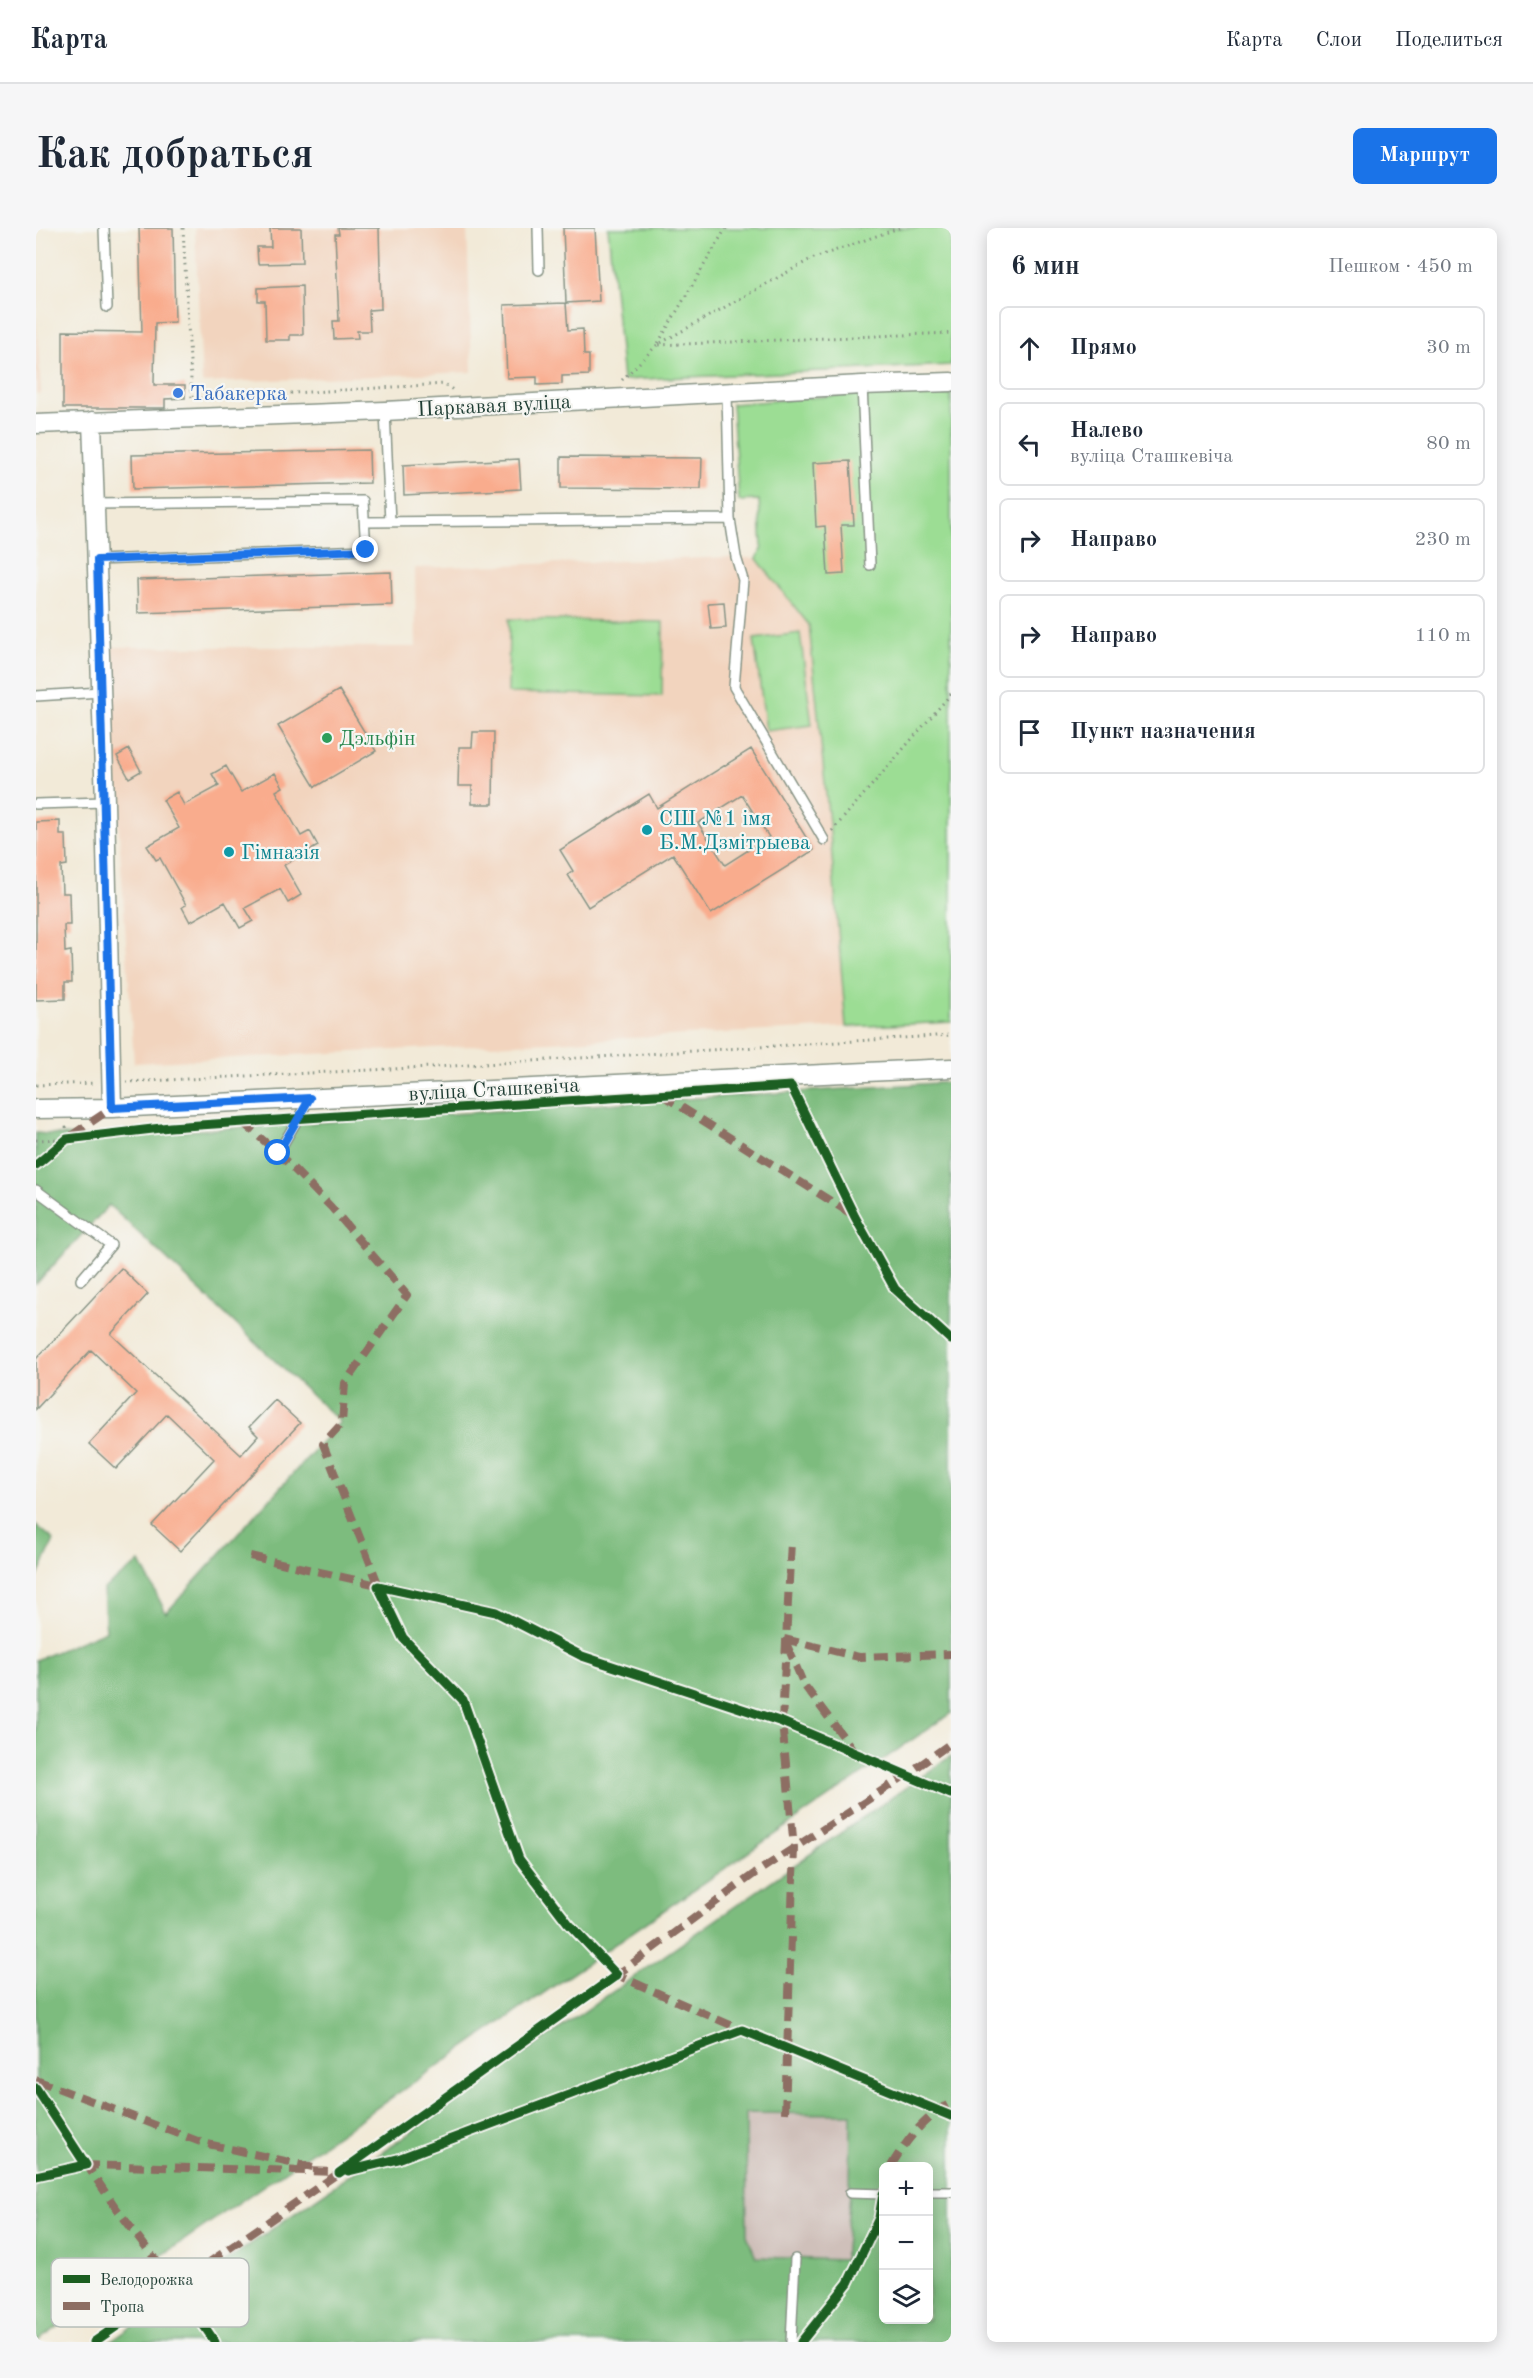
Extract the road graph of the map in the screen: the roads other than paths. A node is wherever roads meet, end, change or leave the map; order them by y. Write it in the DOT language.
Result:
graph roads {
  1 [pos="104,228"];
  2 [pos="538,228"];
  3 [pos="539,270"];
  4 [pos="107,308"];
  5 [pos="951,382"];
  6 [pos="862,385"];
  7 [pos="727,393"];
  8 [pos="385,411"];
  9 [pos="92,421"];
  10 [pos="36,424"];
  11 [pos="95,504"];
  12 [pos="730,519"];
  13 [pos="365,522"];
  14 [pos="390,522"];
  15 [pos="97,560"];
  16 [pos="870,565"];
  17 [pos="101,692"];
  18 [pos="36,696"];
  19 [pos="105,802"];
  20 [pos="36,804"];
  21 [pos="824,840"];
  22 [pos="951,1068"];
  23 [pos="310,1098"];
  24 [pos="112,1108"];
  25 [pos="36,1109"];
  26 [pos="278,1153"];
  27 [pos="36,1190"];
  28 [pos="81,1280"];
  29 [pos="933,2192"];
  30 [pos="951,2192"];
  31 [pos="850,2193"];
  32 [pos="879,2194"];
  33 [pos="795,2259"];
  34 [pos="791,2342"];
  1 -- 4 [label="lane"];
  2 -- 3 [label="lane"];
  5 -- 6 [label="street, Паркавая вуліца"];
  6 -- 7 [label="street, Паркавая вуліца"];
  6 -- 16 [label="lane"];
  7 -- 8 [label="street, Паркавая вуліца"];
  7 -- 12 [label="lane"];
  8 -- 9 [label="street, Паркавая вуліца"];
  8 -- 14 [label="lane"];
  9 -- 10 [label="street, Паркавая вуліца"];
  9 -- 11 [label="street"];
  11 -- 13 [label="lane"];
  11 -- 15 [label="street"];
  12 -- 14 [label="lane"];
  12 -- 21 [label="lane"];
  13 -- 14 [label="lane"];
  13 -- 15 [label="lane"];
  15 -- 17 [label="street"];
  17 -- 18 [label="lane"];
  17 -- 19 [label="street"];
  19 -- 20 [label="lane"];
  19 -- 24 [label="street"];
  22 -- 23 [label="street, вуліца Сташкевіча"];
  23 -- 24 [label="street, вуліца Сташкевіча"];
  23 -- 26 [label="lane"];
  24 -- 25 [label="street, вуліца Сташкевіча"];
  27 -- 28 [label="lane"];
  29 -- 30 [label="lane"];
  31 -- 32 [label="lane"];
  33 -- 34 [label="lane"];
}
